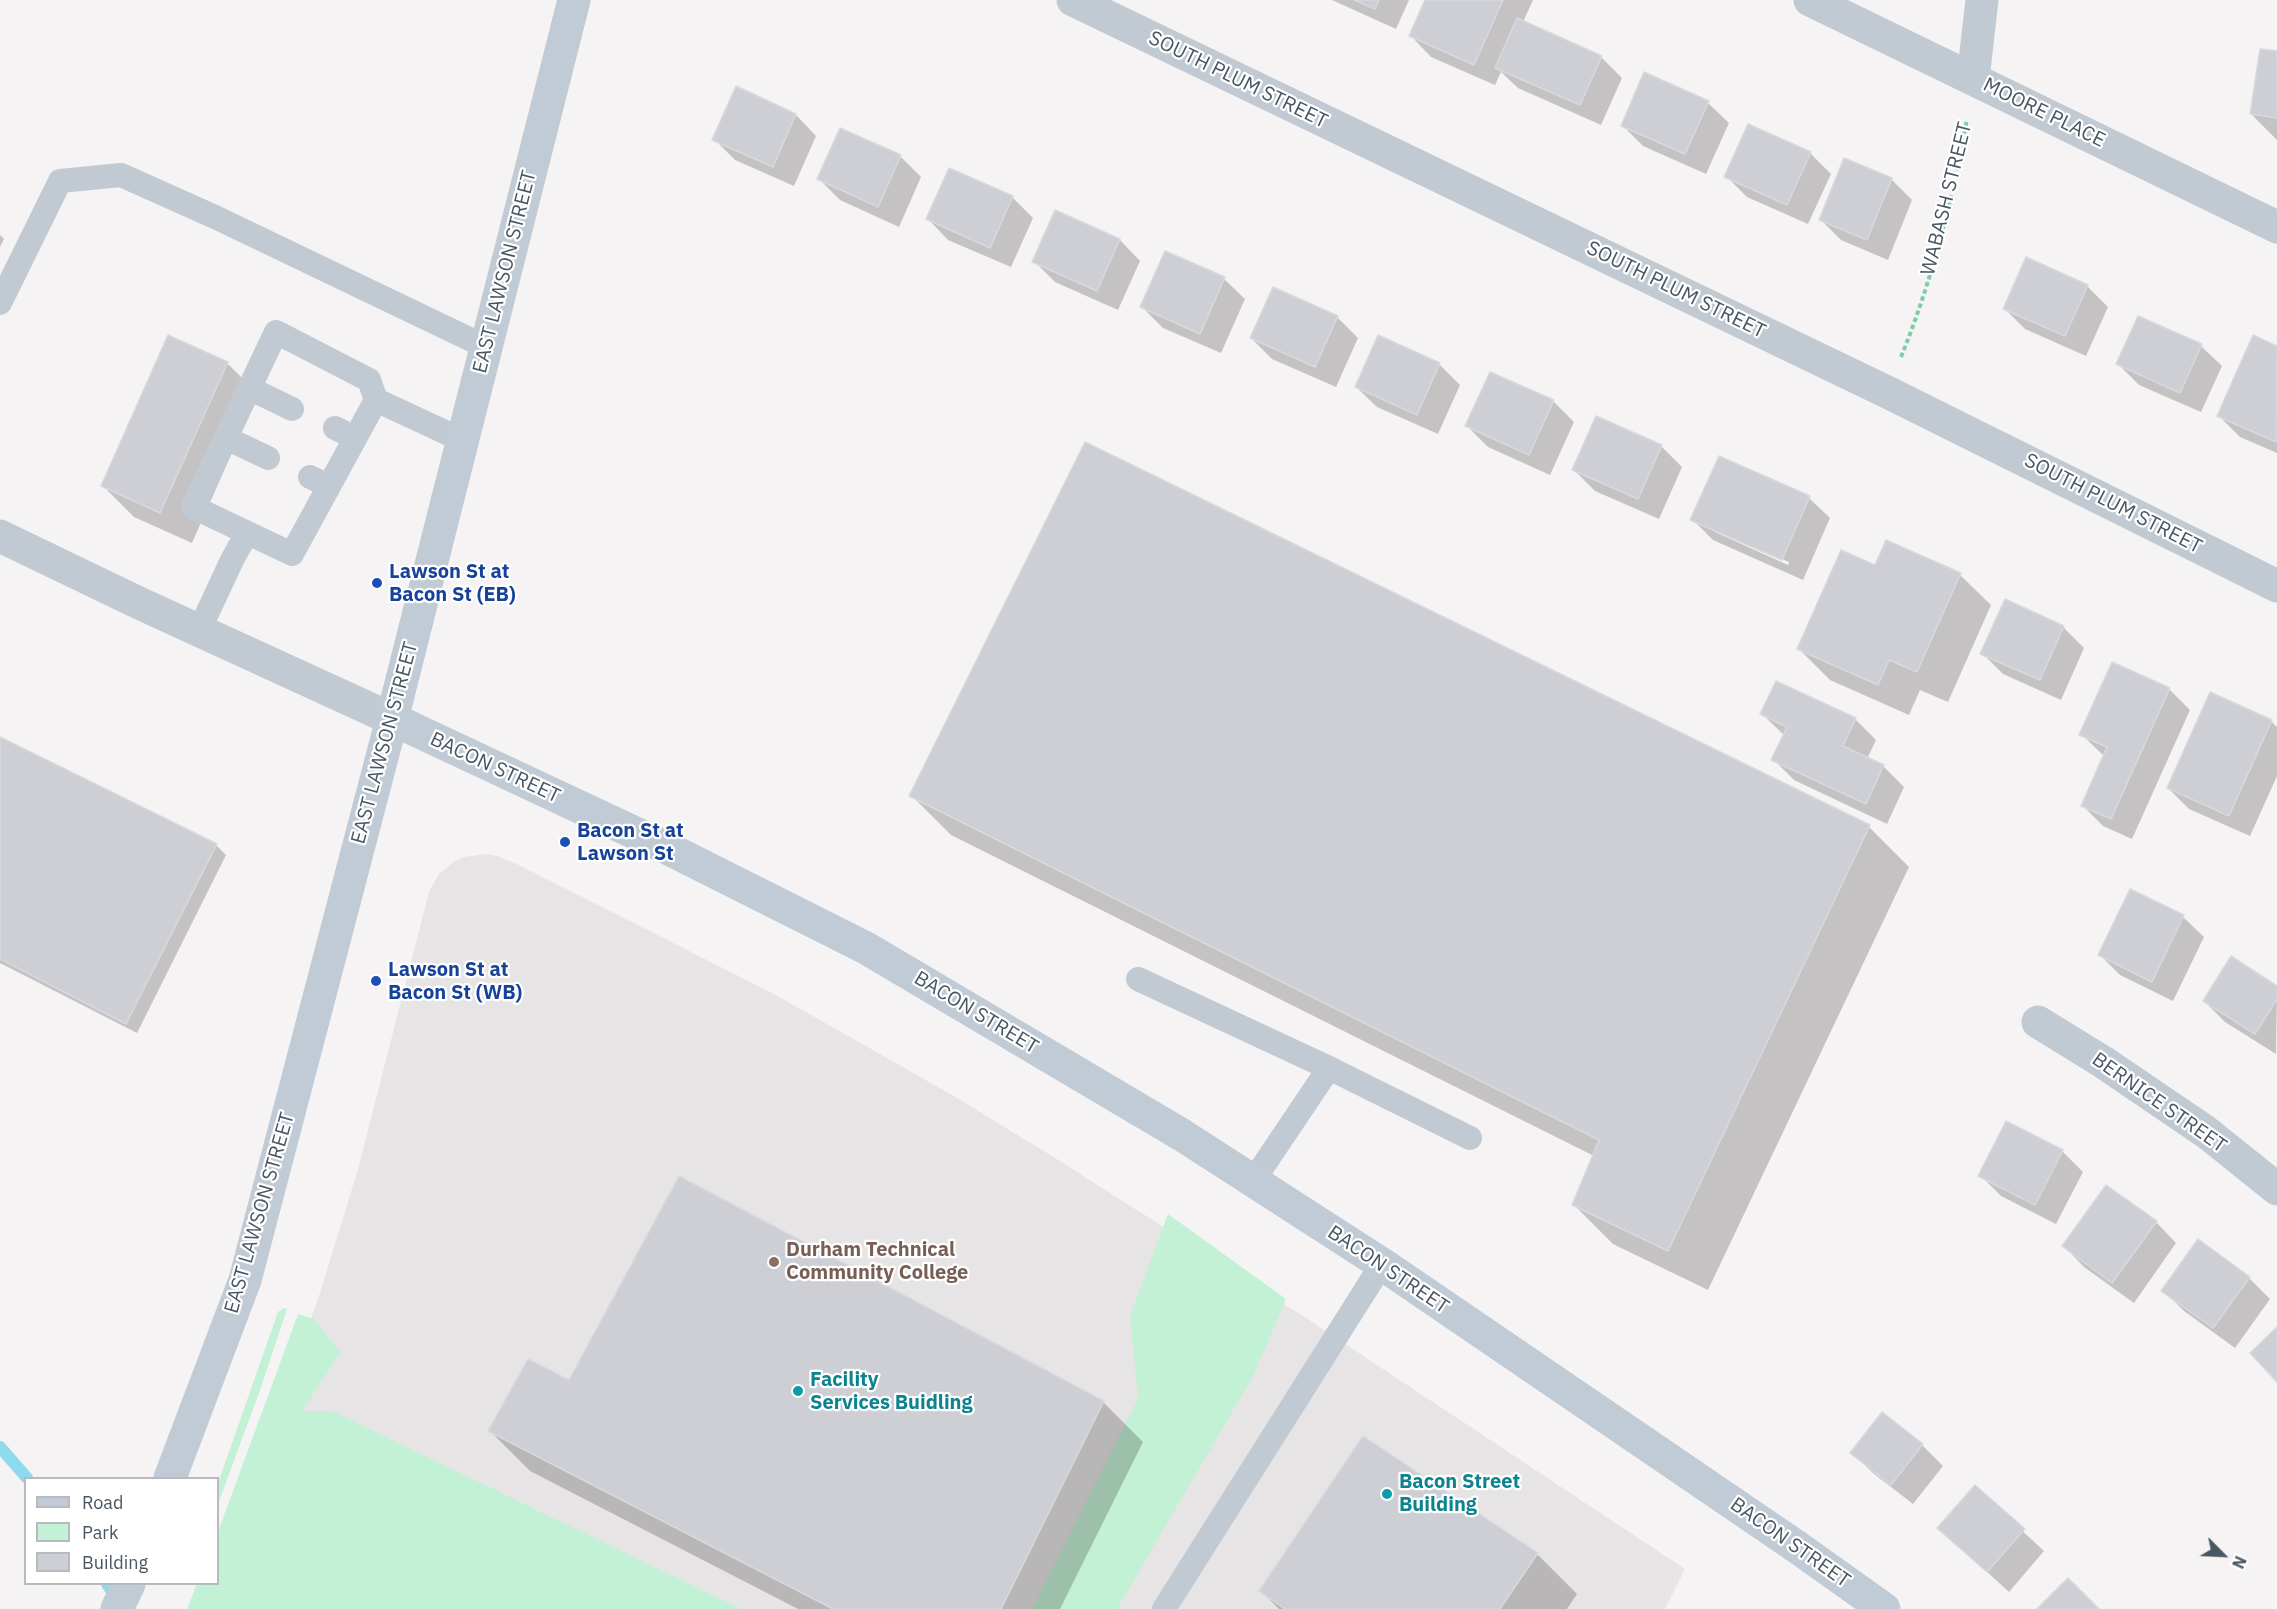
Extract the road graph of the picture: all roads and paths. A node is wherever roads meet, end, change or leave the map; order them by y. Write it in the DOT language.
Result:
graph roads {
  1 [pos="574,0"];
  2 [pos="1073,0"];
  3 [pos="1810,0"];
  4 [pos="1983,0"];
  5 [pos="1973,79"];
  6 [pos="2277,227"];
  7 [pos="0,303"];
  8 [pos="486,347"];
  9 [pos="249,388"];
  10 [pos="1887,392"];
  11 [pos="376,400"];
  12 [pos="292,409"];
  13 [pos="226,438"];
  14 [pos="462,440"];
  15 [pos="268,458"];
  16 [pos="247,533"];
  17 [pos="0,536"];
  18 [pos="2277,586"];
  19 [pos="199,631"];
  20 [pos="392,719"];
  21 [pos="1138,979"];
  22 [pos="2038,1023"];
  23 [pos="1329,1068"];
  24 [pos="1470,1138"];
  25 [pos="1253,1181"];
  26 [pos="2277,1189"];
  27 [pos="1382,1264"];
  28 [pos="171,1477"];
  29 [pos="129,1585"];
  30 [pos="117,1609"];
  31 [pos="1164,1609"];
  32 [pos="1884,1609"];
  1 -- 8 [label="street, EAST LAWSON STREET"];
  2 -- 10 [label="street, SOUTH PLUM STREET"];
  3 -- 5 [label="street, MOORE PLACE"];
  4 -- 5 [label="street"];
  5 -- 6 [label="street, MOORE PLACE"];
  5 -- 10 [label="path, WABASH STREET"];
  7 -- 8 [label="lane"];
  8 -- 14 [label="street, EAST LAWSON STREET"];
  9 -- 11 [label="lane"];
  9 -- 12 [label="lane"];
  9 -- 13 [label="lane"];
  10 -- 18 [label="street, SOUTH PLUM STREET"];
  11 -- 14 [label="lane"];
  11 -- 16 [label="lane"];
  13 -- 15 [label="lane"];
  13 -- 16 [label="lane"];
  14 -- 20 [label="street, EAST LAWSON STREET"];
  16 -- 19 [label="lane"];
  17 -- 19 [label="street, BACON STREET"];
  19 -- 20 [label="street, BACON STREET"];
  20 -- 25 [label="street, BACON STREET"];
  20 -- 28 [label="street, EAST LAWSON STREET"];
  21 -- 23 [label="lane"];
  22 -- 26 [label="street, BERNICE STREET"];
  23 -- 24 [label="lane"];
  23 -- 25 [label="lane"];
  25 -- 27 [label="street, BACON STREET"];
  27 -- 31 [label="lane"];
  27 -- 32 [label="street, BACON STREET"];
  29 -- 30 [label="street"];
}
